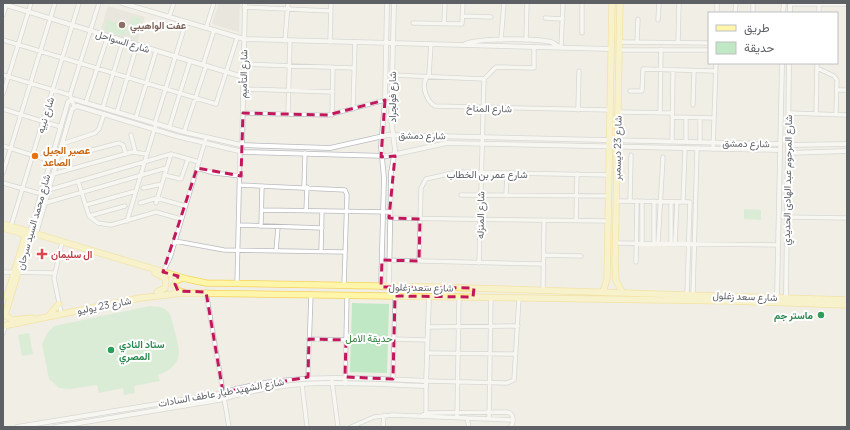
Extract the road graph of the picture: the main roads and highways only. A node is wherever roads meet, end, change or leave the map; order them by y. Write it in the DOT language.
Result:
graph roads {
  1 [pos="612,3"];
  2 [pos="620,3"];
  3 [pos="612,14"];
  4 [pos="620,14"];
  5 [pos="3,224"];
  6 [pos="3,228"];
  7 [pos="30,232"];
  8 [pos="146,267"];
  9 [pos="16,272"];
  10 [pos="607,274"];
  11 [pos="615,274"];
  12 [pos="182,278"];
  13 [pos="474,288"];
  14 [pos="206,292"];
  15 [pos="603,292"];
  16 [pos="622,292"];
  17 [pos="190,293"];
  18 [pos="146,297"];
  19 [pos="473,297"];
  20 [pos="722,298"];
  21 [pos="847,300"];
  22 [pos="59,304"];
  23 [pos="847,305"];
  24 [pos="3,308"];
  25 [pos="46,316"];
  26 [pos="36,319"];
  27 [pos="4,326"];
  1 -- 3 [label="main road, شارع 23 ديسمبر"];
  2 -- 4 [label="main road, شارع 23 ديسمبر"];
  3 -- 4 [label="main road"];
  3 -- 10 [label="main road, شارع 23 ديسمبر"];
  4 -- 11 [label="main road, شارع 23 ديسمبر"];
  5 -- 7 [label="main road, شارع سعد زغلول"];
  6 -- 9 [label="main road, شارع محمد السيد سرحان"];
  7 -- 8 [label="main road, شارع سعد زغلول"];
  7 -- 9 [label="main road, شارع محمد السيد سرحان"];
  8 -- 12 [label="main road, شارع سعد زغلول"];
  8 -- 18 [label="main road"];
  9 -- 24 [label="main road, شارع محمد السيد سرحان"];
  9 -- 26 [label="main road, شارع محمد السيد سرحان"];
  10 -- 11 [label="main road"];
  10 -- 15 [label="main road, شارع 23 ديسمبر"];
  11 -- 16 [label="main road, شارع 23 ديسمبر"];
  12 -- 13 [label="main road, شارع سعد زغلول"];
  12 -- 17 [label="main road"];
  13 -- 15 [label="main road, شارع سعد زغلول"];
  13 -- 19 [label="main road"];
  14 -- 17 [label="main road, شارع 23 يوليو"];
  14 -- 19 [label="main road, شارع سعد زغلول"];
  15 -- 16 [label="main road, شارع سعد زغلول"];
  16 -- 20 [label="main road, شارع سعد زغلول"];
  17 -- 18 [label="main road, شارع 23 يوليو"];
  18 -- 25 [label="main road, شارع 23 يوليو"];
  19 -- 20 [label="main road, شارع سعد زغلول"];
  20 -- 21 [label="main road, شارع سعد زغلول"];
  20 -- 23 [label="main road, شارع سعد زغلول"];
  22 -- 25 [label="main road"];
  25 -- 26 [label="main road, شارع 23 يوليو"];
  26 -- 27 [label="main road, شارع 23 يوليو"];
}
